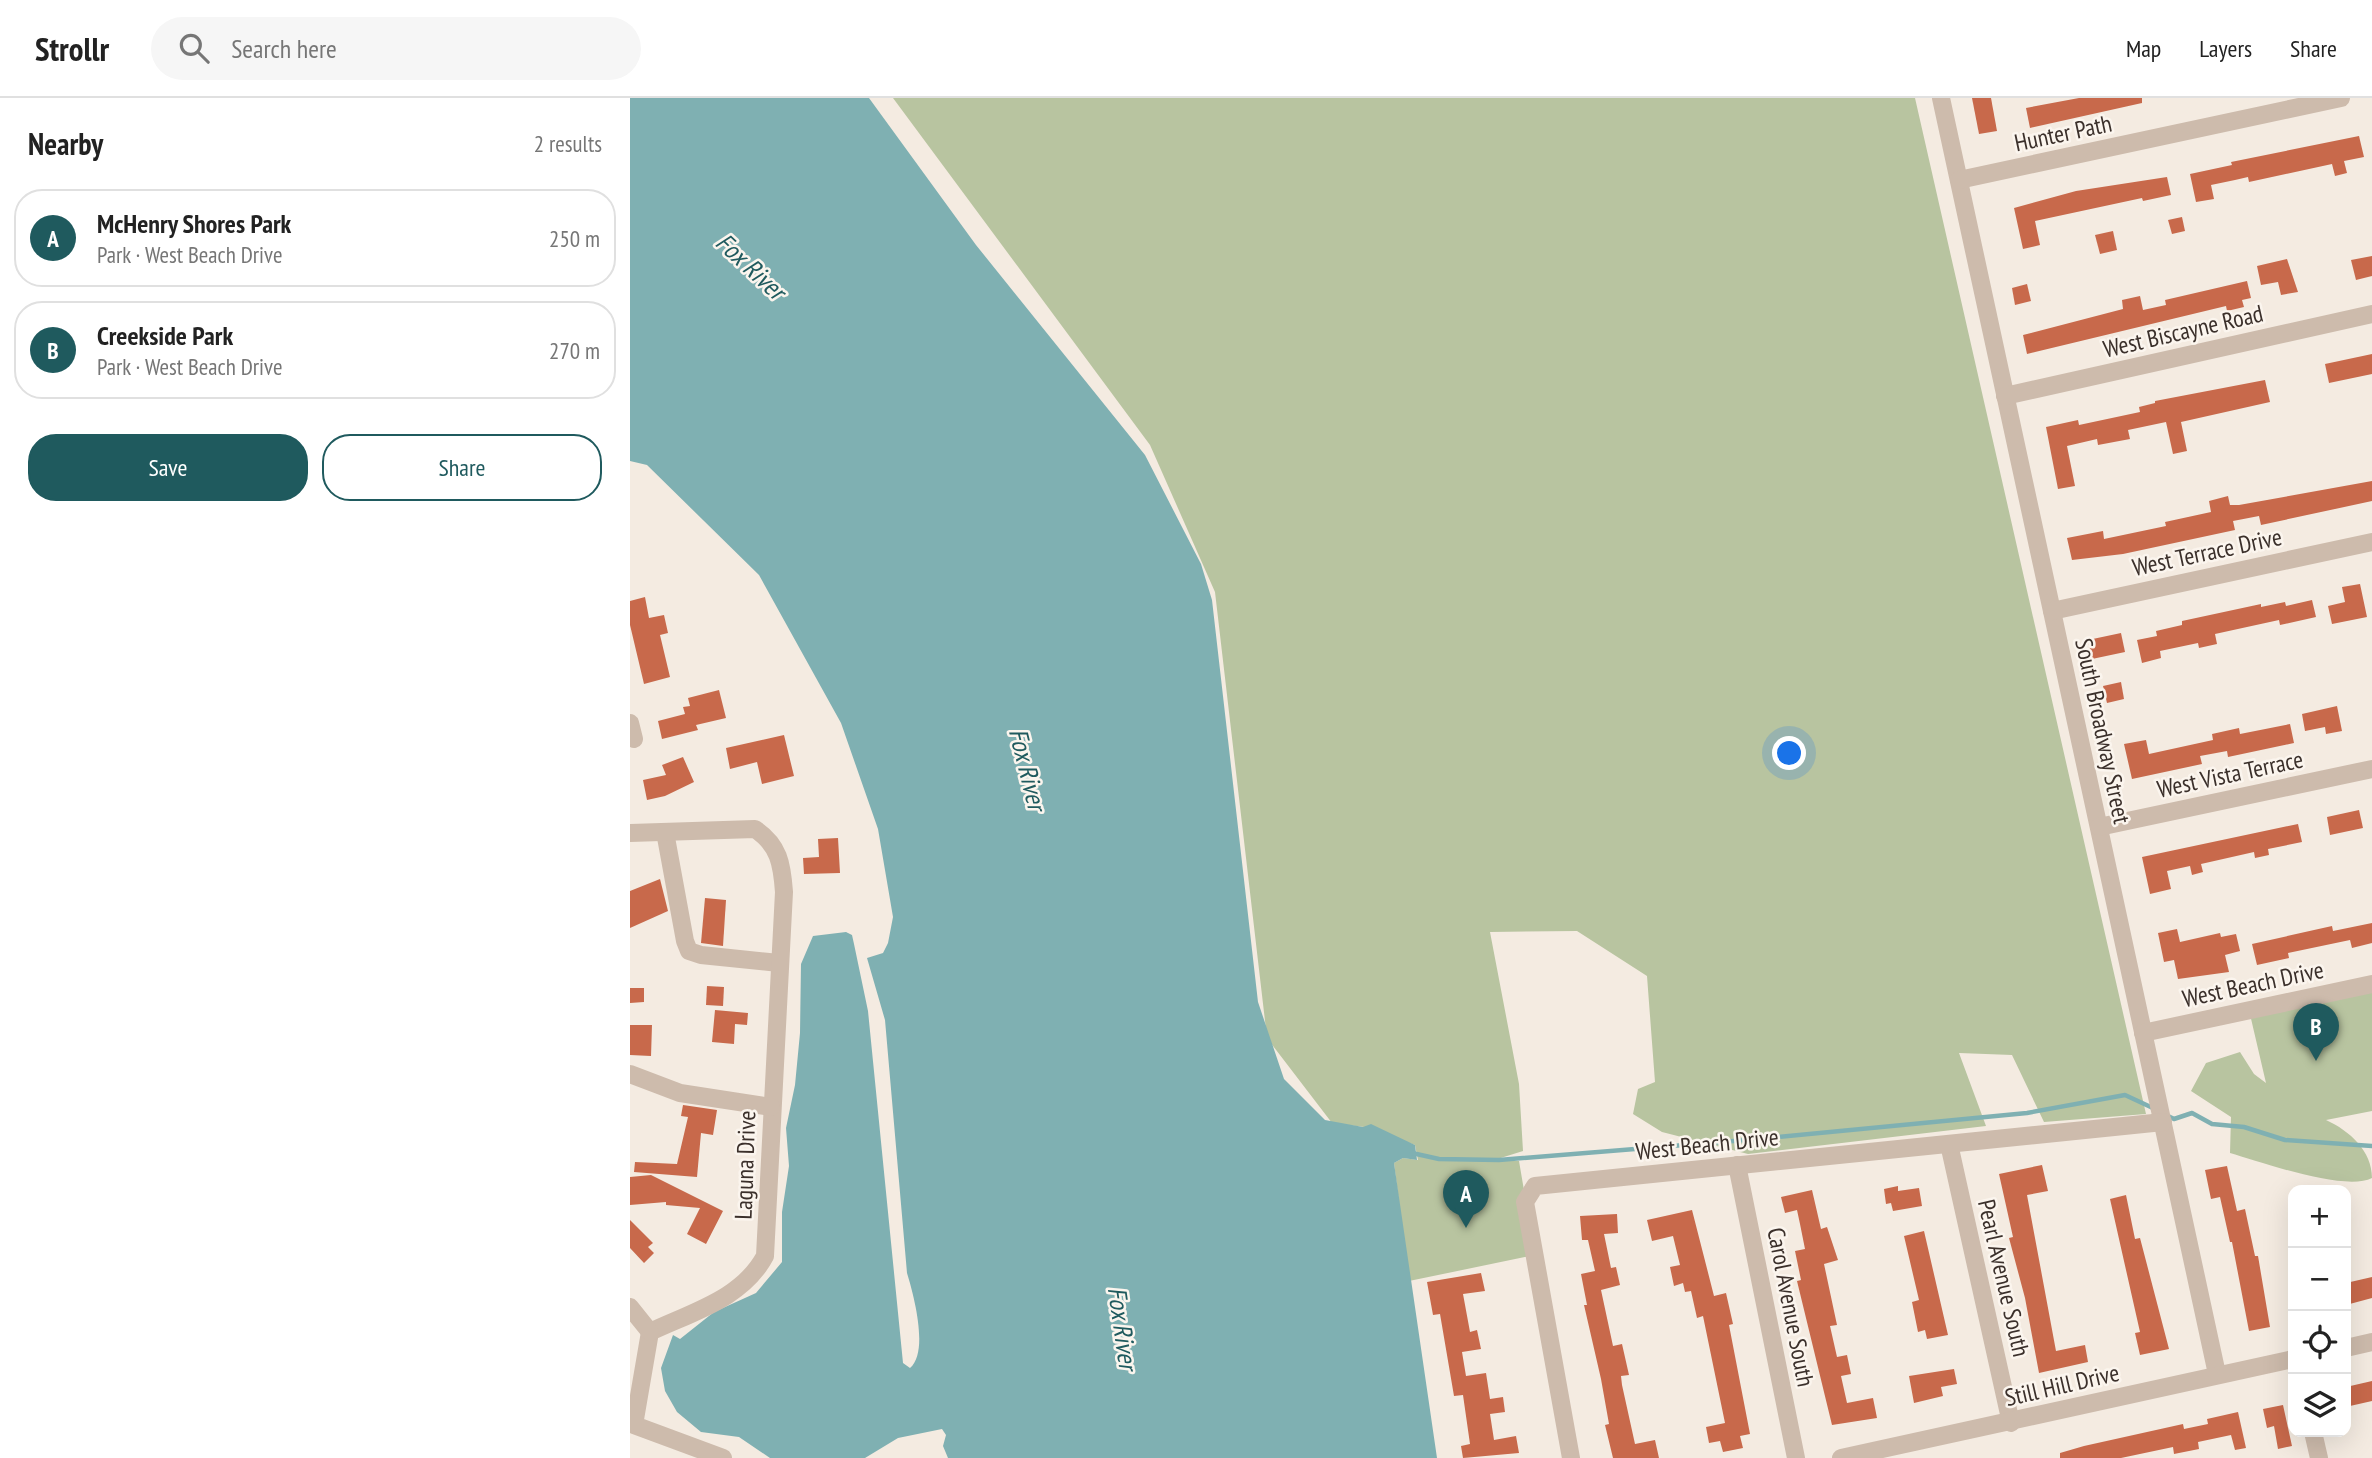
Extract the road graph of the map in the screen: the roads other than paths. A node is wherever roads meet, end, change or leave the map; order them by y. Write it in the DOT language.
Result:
graph roads {
  1 [pos="1941,98"];
  2 [pos="2342,98"];
  3 [pos="1959,180"];
  4 [pos="2372,314"];
  5 [pos="2005,396"];
  6 [pos="2372,542"];
  7 [pos="2052,611"];
  8 [pos="2372,769"];
  9 [pos="2099,827"];
  10 [pos="673,831"];
  11 [pos="630,833"];
  12 [pos="779,963"];
  13 [pos="2372,984"];
  14 [pos="2143,1033"];
  15 [pos="630,1074"];
  16 [pos="771,1107"];
  17 [pos="2163,1122"];
  18 [pos="1949,1144"];
  19 [pos="1737,1165"];
  20 [pos="630,1307"];
  21 [pos="650,1332"];
  22 [pos="2372,1342"];
  23 [pos="2351,1347"];
  24 [pos="2288,1360"];
  25 [pos="2217,1374"];
  26 [pos="2011,1423"];
  27 [pos="632,1424"];
  28 [pos="2315,1437"];
  29 [pos="1883,1453"];
  30 [pos="723,1458"];
  31 [pos="1571,1458"];
  32 [pos="1796,1458"];
  33 [pos="1841,1458"];
  34 [pos="2319,1458"];
  1 -- 3 [label="street, South Broadway Street"];
  2 -- 3 [label="street, Hunter Path"];
  3 -- 5 [label="street, South Broadway Street"];
  4 -- 5 [label="street, West Biscayne Road"];
  5 -- 7 [label="street, South Broadway Street"];
  6 -- 7 [label="street, West Terrace Drive"];
  7 -- 9 [label="street, South Broadway Street"];
  8 -- 9 [label="street, West Vista Terrace"];
  9 -- 14 [label="street, South Broadway Street"];
  10 -- 11 [label="street, Laguna Drive"];
  10 -- 12 [label="street"];
  10 -- 12 [label="street, Laguna Drive"];
  12 -- 16 [label="street, Laguna Drive"];
  13 -- 14 [label="street, West Beach Drive"];
  14 -- 17 [label="street, South Broadway Street"];
  15 -- 16 [label="street"];
  16 -- 21 [label="street, Laguna Drive"];
  17 -- 18 [label="street, West Beach Drive"];
  17 -- 25 [label="street, South Broadway Street"];
  18 -- 19 [label="street, West Beach Drive"];
  18 -- 26 [label="street, Pearl Avenue South"];
  19 -- 31 [label="street, West Beach Drive"];
  19 -- 32 [label="street, Carol Avenue South"];
  20 -- 21 [label="street"];
  21 -- 27 [label="street"];
  22 -- 23 [label="street"];
  24 -- 25 [label="street, Still Hill Drive"];
  25 -- 26 [label="street, Still Hill Drive"];
  26 -- 29 [label="street, Still Hill Drive"];
  27 -- 30 [label="street"];
  28 -- 34 [label="street"];
  29 -- 33 [label="street, Still Hill Drive"];
}
